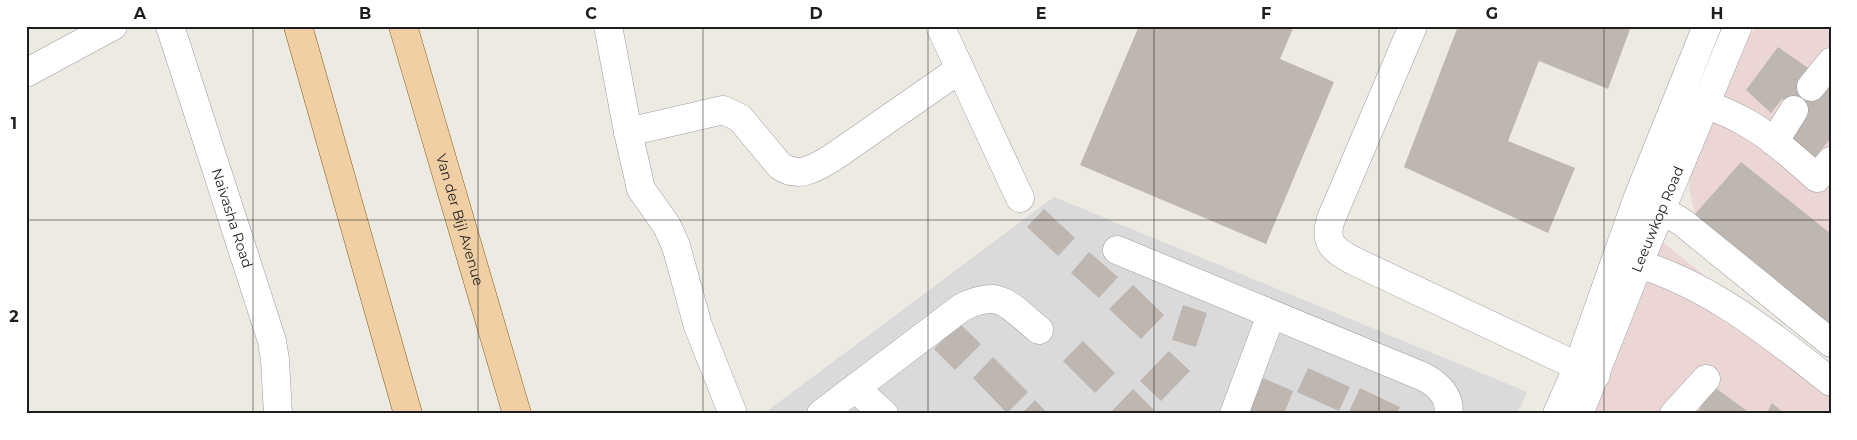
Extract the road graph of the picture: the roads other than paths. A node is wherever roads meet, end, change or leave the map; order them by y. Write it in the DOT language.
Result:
graph roads {
  1 [pos="113,26"];
  2 [pos="170,26"];
  3 [pos="298,26"];
  4 [pos="403,26"];
  5 [pos="608,26"];
  6 [pos="940,26"];
  7 [pos="1413,26"];
  8 [pos="1707,26"];
  9 [pos="1738,26"];
  10 [pos="1831,62"];
  11 [pos="960,69"];
  12 [pos="27,71"];
  13 [pos="1811,87"];
  14 [pos="1678,95"];
  15 [pos="1705,104"];
  16 [pos="1794,110"];
  17 [pos="628,132"];
  18 [pos="1774,142"];
  19 [pos="1831,161"];
  20 [pos="1020,198"];
  21 [pos="1650,202"];
  22 [pos="1117,250"];
  23 [pos="1628,260"];
  24 [pos="1271,315"];
  25 [pos="1040,330"];
  26 [pos="1831,343"];
  27 [pos="1587,371"];
  28 [pos="1706,379"];
  29 [pos="1831,382"];
  30 [pos="855,388"];
  31 [pos="278,414"];
  32 [pos="408,414"];
  33 [pos="517,414"];
  34 [pos="733,414"];
  35 [pos="821,414"];
  36 [pos="884,414"];
  37 [pos="1234,414"];
  38 [pos="1448,414"];
  39 [pos="1558,414"];
  40 [pos="1579,414"];
  41 [pos="1674,414"];
  1 -- 12 [label="street"];
  2 -- 31 [label="street, Naivasha Road"];
  3 -- 32 [label="main road"];
  4 -- 33 [label="main road, Van der Bijl Avenue"];
  5 -- 17 [label="street"];
  6 -- 11 [label="street"];
  7 -- 27 [label="street"];
  8 -- 14 [label="street, Leeuwkop Road"];
  9 -- 15 [label="street, Leeuwkop Road"];
  10 -- 13 [label="street"];
  11 -- 17 [label="street"];
  11 -- 20 [label="street"];
  14 -- 15 [label="street"];
  14 -- 21 [label="street, Leeuwkop Road"];
  15 -- 18 [label="street"];
  15 -- 21 [label="street, Leeuwkop Road"];
  16 -- 18 [label="street"];
  17 -- 34 [label="street"];
  18 -- 19 [label="street"];
  21 -- 23 [label="street, Leeuwkop Road"];
  21 -- 26 [label="street"];
  22 -- 24 [label="street"];
  23 -- 27 [label="street, Leeuwkop Road"];
  23 -- 29 [label="street"];
  24 -- 37 [label="street"];
  24 -- 38 [label="street"];
  25 -- 30 [label="street"];
  27 -- 39 [label="street, Leeuwkop Road"];
  27 -- 40 [label="street, Leeuwkop Road"];
  28 -- 41 [label="street"];
  30 -- 35 [label="street"];
  30 -- 36 [label="street"];
}
